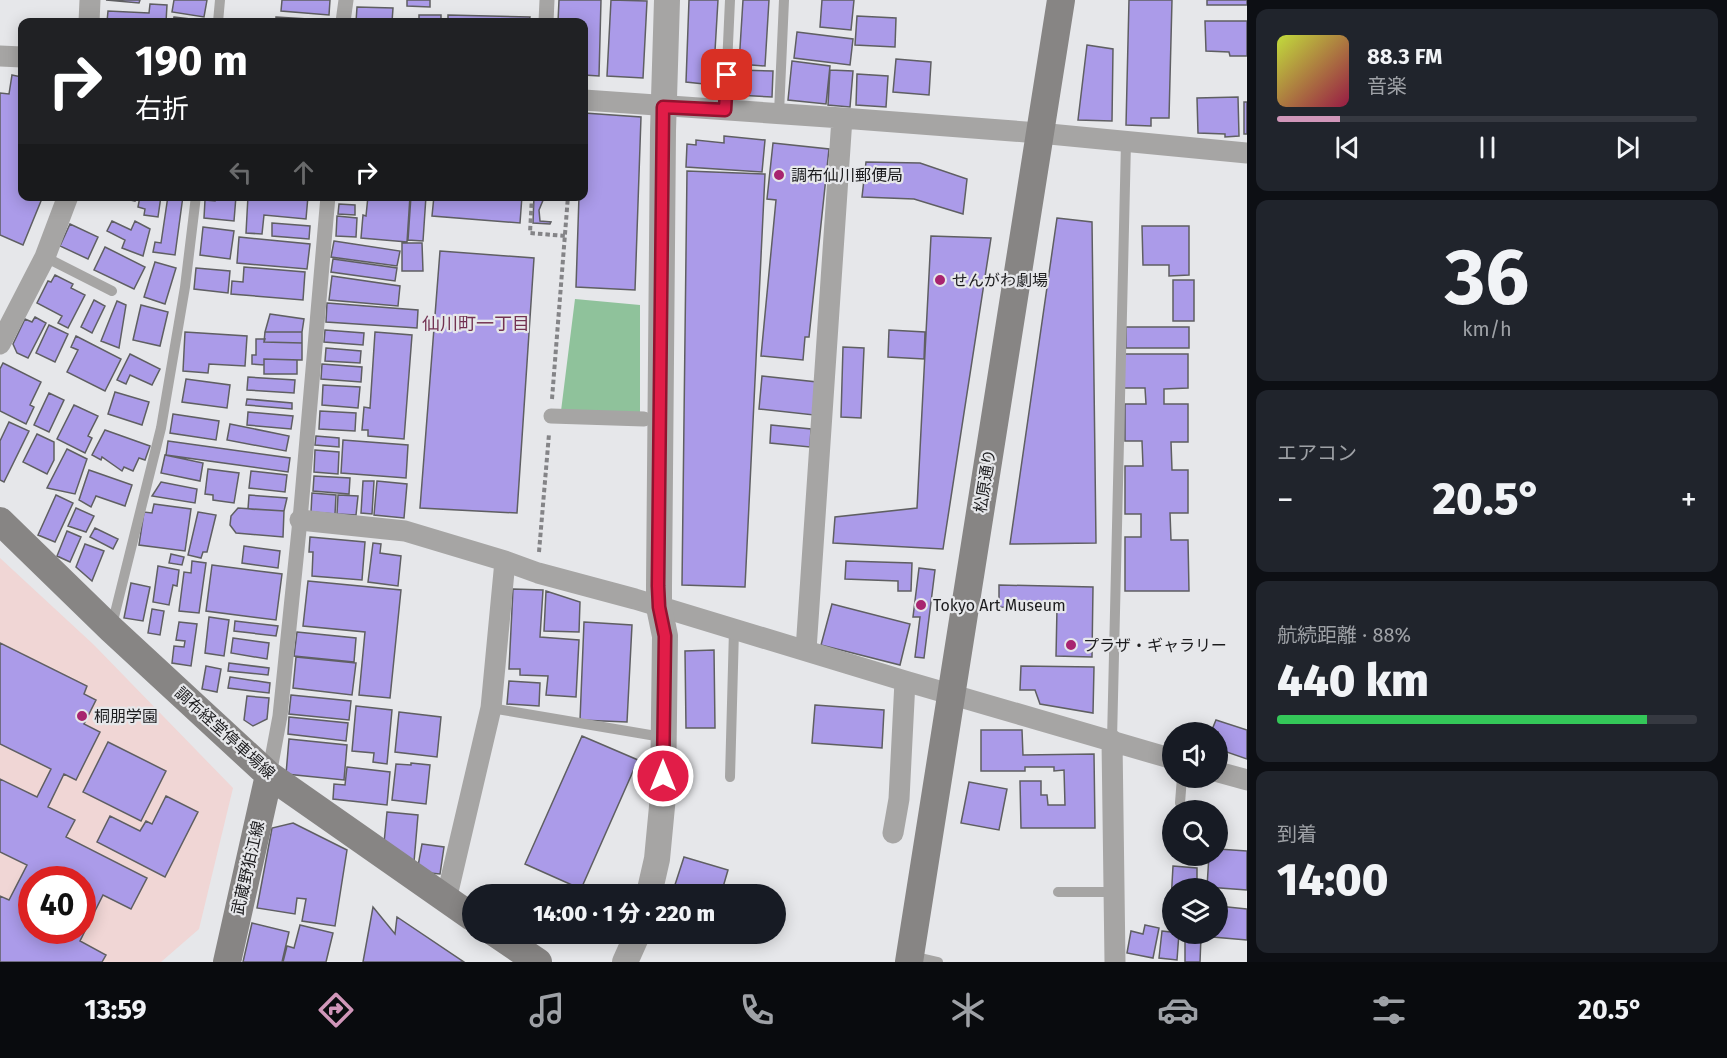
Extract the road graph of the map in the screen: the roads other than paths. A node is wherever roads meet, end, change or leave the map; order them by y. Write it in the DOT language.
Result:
graph roads {
  1 [pos="90,0"];
  2 [pos="220,0"];
  3 [pos="346,0"];
  4 [pos="547,0"];
  5 [pos="667,0"];
  6 [pos="730,0"];
  7 [pos="784,0"];
  8 [pos="1061,0"];
  9 [pos="89,18"];
  10 [pos="218,18"];
  11 [pos="344,18"];
  12 [pos="546,18"];
  13 [pos="0,56"];
  14 [pos="18,57"];
  15 [pos="588,100"];
  16 [pos="663,107"];
  17 [pos="725,110"];
  18 [pos="779,113"];
  19 [pos="842,118"];
  20 [pos="1039,134"];
  21 [pos="1126,142"];
  22 [pos="1247,153"];
  23 [pos="66,201"];
  24 [pos="195,201"];
  25 [pos="328,201"];
  26 [pos="45,257"];
  27 [pos="112,291"];
  28 [pos="0,344"];
  29 [pos="550,416"];
  30 [pos="644,419"];
  31 [pos="300,520"];
  32 [pos="0,521"];
  33 [pos="505,561"];
  34 [pos="659,607"];
  35 [pos="111,628"];
  36 [pos="734,630"];
  37 [pos="806,650"];
  38 [pos="905,681"];
  39 [pos="951,694"];
  40 [pos="491,708"];
  41 [pos="662,737"];
  42 [pos="1112,740"];
  43 [pos="1162,756"];
  44 [pos="269,774"];
  45 [pos="1228,775"];
  46 [pos="730,777"];
  47 [pos="1247,780"];
  48 [pos="893,833"];
  49 [pos="651,884"];
  50 [pos="1058,892"];
  51 [pos="1114,892"];
  52 [pos="446,900"];
  53 [pos="462,910"];
  54 [pos="511,944"];
  55 [pos="633,944"];
  56 [pos="224,959"];
  57 [pos="910,959"];
  58 [pos="538,962"];
  59 [pos="625,962"];
  60 [pos="938,962"];
  61 [pos="1115,962"];
  1 -- 9 [label="street"];
  2 -- 10 [label="lane"];
  3 -- 11 [label="street"];
  4 -- 12 [label="street"];
  5 -- 16 [label="street"];
  6 -- 17 [label="lane"];
  7 -- 18 [label="lane"];
  8 -- 20 [label="main road, 松原通り"];
  13 -- 14 [label="street"];
  15 -- 16 [label="street"];
  16 -- 17 [label="street"];
  16 -- 34 [label="street"];
  17 -- 18 [label="street"];
  18 -- 19 [label="street"];
  19 -- 20 [label="street"];
  19 -- 37 [label="street"];
  20 -- 21 [label="street"];
  20 -- 39 [label="main road, 松原通り"];
  21 -- 22 [label="street"];
  21 -- 42 [label="lane"];
  23 -- 26 [label="street"];
  24 -- 35 [label="lane"];
  25 -- 31 [label="street"];
  26 -- 27 [label="lane"];
  26 -- 28 [label="street"];
  29 -- 30 [label="street"];
  31 -- 33 [label="street"];
  31 -- 44 [label="street"];
  32 -- 35 [label="main road, 調布経堂停車場線"];
  33 -- 34 [label="street"];
  33 -- 40 [label="street"];
  34 -- 36 [label="street"];
  34 -- 41 [label="street"];
  35 -- 44 [label="main road, 調布経堂停車場線"];
  36 -- 37 [label="street"];
  36 -- 46 [label="lane"];
  37 -- 38 [label="street"];
  38 -- 39 [label="street"];
  38 -- 48 [label="street"];
  39 -- 42 [label="street"];
  39 -- 57 [label="main road, 松原通り"];
  40 -- 41 [label="lane"];
  40 -- 52 [label="street"];
  41 -- 49 [label="street"];
  42 -- 43 [label="street"];
  42 -- 51 [label="street"];
  44 -- 52 [label="main road, 調布経堂停車場線"];
  44 -- 56 [label="main road, 武蔵野狛江線"];
  45 -- 47 [label="street"];
  50 -- 51 [label="lane"];
  51 -- 61 [label="street"];
  52 -- 53 [label="main road, 調布経堂停車場線"];
  54 -- 58 [label="main road"];
  55 -- 59 [label="street"];
  57 -- 60 [label="lane"];
}
